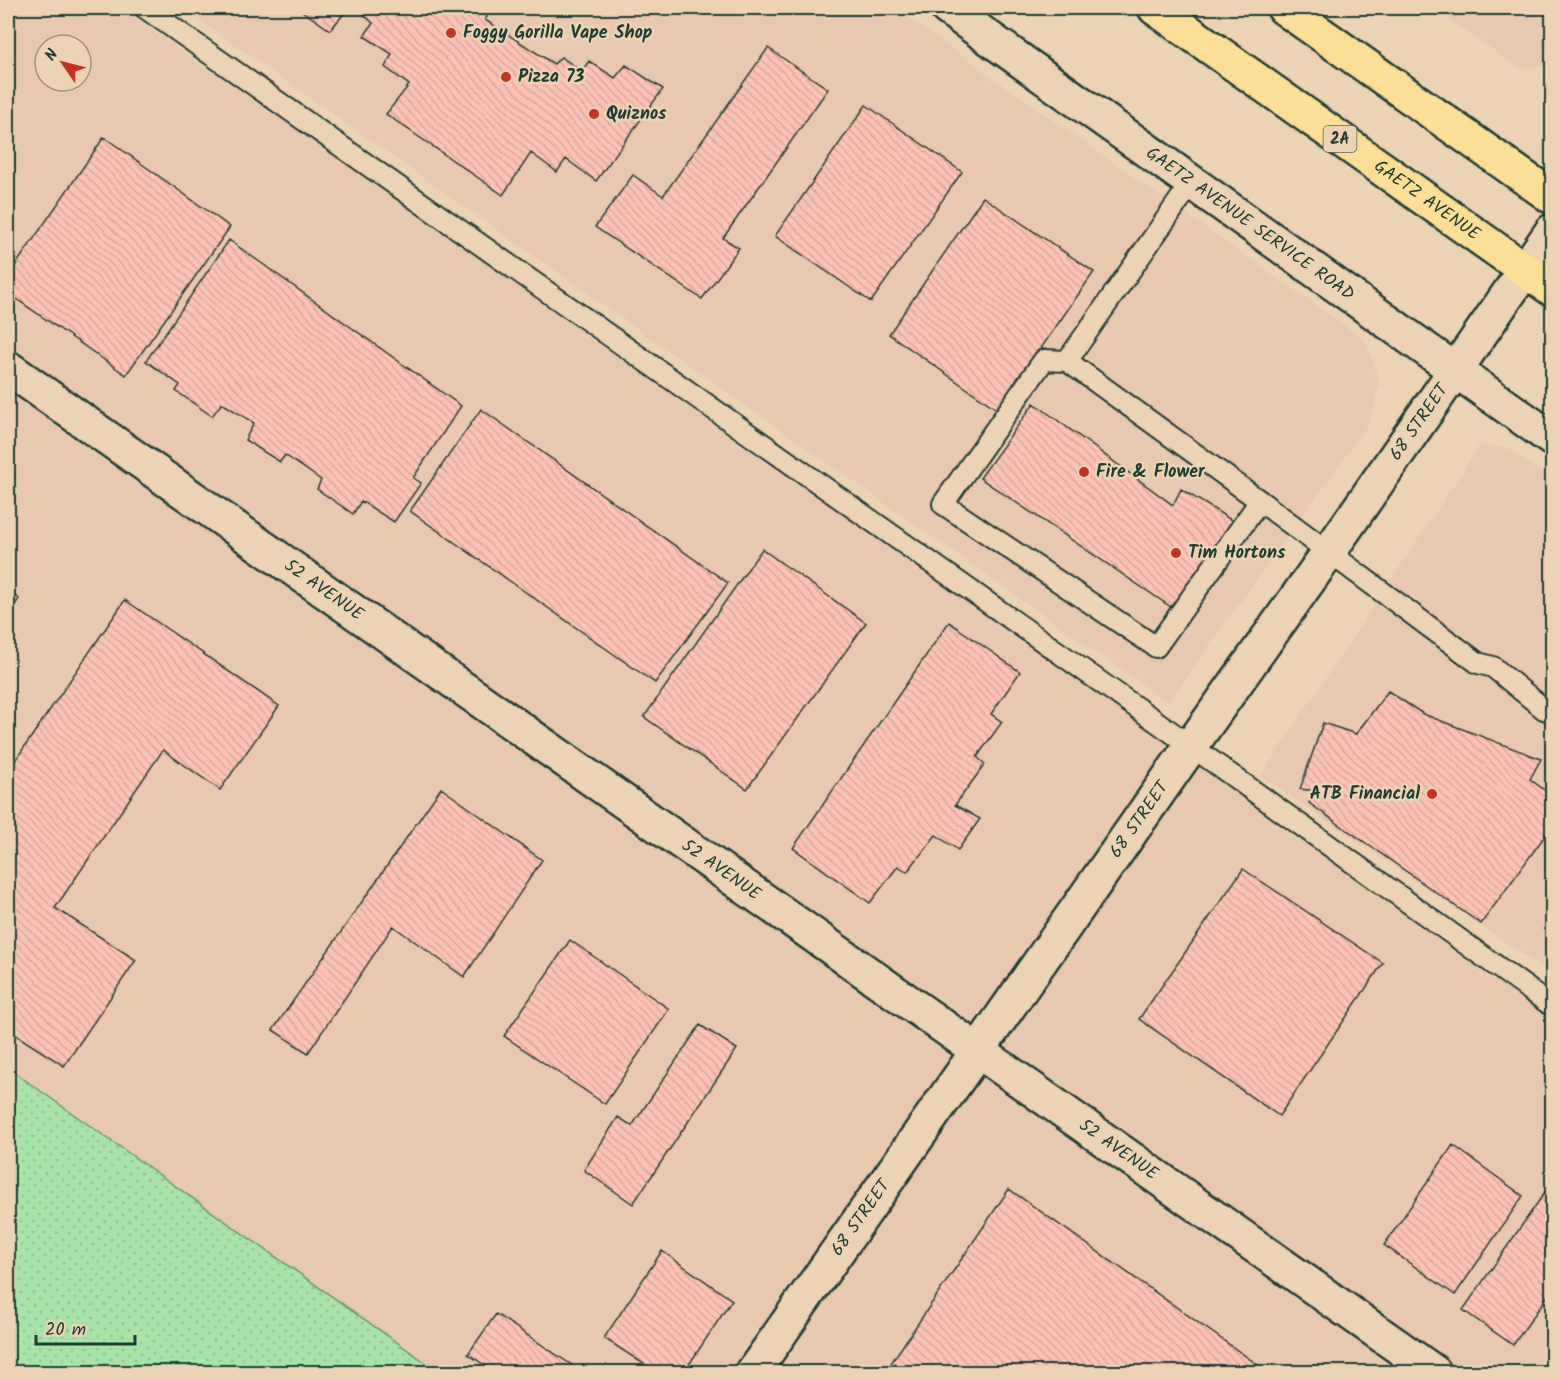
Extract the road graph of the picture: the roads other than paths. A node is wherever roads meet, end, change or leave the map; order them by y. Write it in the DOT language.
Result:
graph roads {
  1 [pos="145,8"];
  2 [pos="947,8"];
  3 [pos="1155,8"];
  4 [pos="1284,8"];
  5 [pos="1192,182"];
  6 [pos="1552,197"];
  7 [pos="1552,231"];
  8 [pos="1526,270"];
  9 [pos="1552,289"];
  10 [pos="1066,361"];
  11 [pos="8,368"];
  12 [pos="1455,371"];
  13 [pos="1552,439"];
  14 [pos="1260,501"];
  15 [pos="1329,552"];
  16 [pos="1552,712"];
  17 [pos="1191,746"];
  18 [pos="1552,1006"];
  19 [pos="978,1051"];
  20 [pos="753,1372"];
  21 [pos="1434,1372"];
  1 -- 17 [label="lane"];
  2 -- 5 [label="street, GAETZ AVENUE SERVICE ROAD"];
  3 -- 8 [label="main road, GAETZ AVENUE / 2A"];
  4 -- 6 [label="main road"];
  5 -- 10 [label="lane"];
  5 -- 12 [label="street, GAETZ AVENUE SERVICE ROAD"];
  7 -- 8 [label="street, 68 STREET"];
  8 -- 9 [label="main road, GAETZ AVENUE / 2A"];
  8 -- 12 [label="street, 68 STREET"];
  10 -- 14 [label="lane"];
  10 -- 14 [label="lane"];
  11 -- 19 [label="street, 52 AVENUE"];
  12 -- 13 [label="street, GAETZ AVENUE SERVICE ROAD"];
  12 -- 15 [label="street, 68 STREET"];
  14 -- 15 [label="lane"];
  15 -- 16 [label="lane"];
  15 -- 17 [label="street, 68 STREET"];
  17 -- 18 [label="lane"];
  17 -- 19 [label="street, 68 STREET"];
  19 -- 20 [label="street, 68 STREET"];
  19 -- 21 [label="street, 52 AVENUE"];
}
